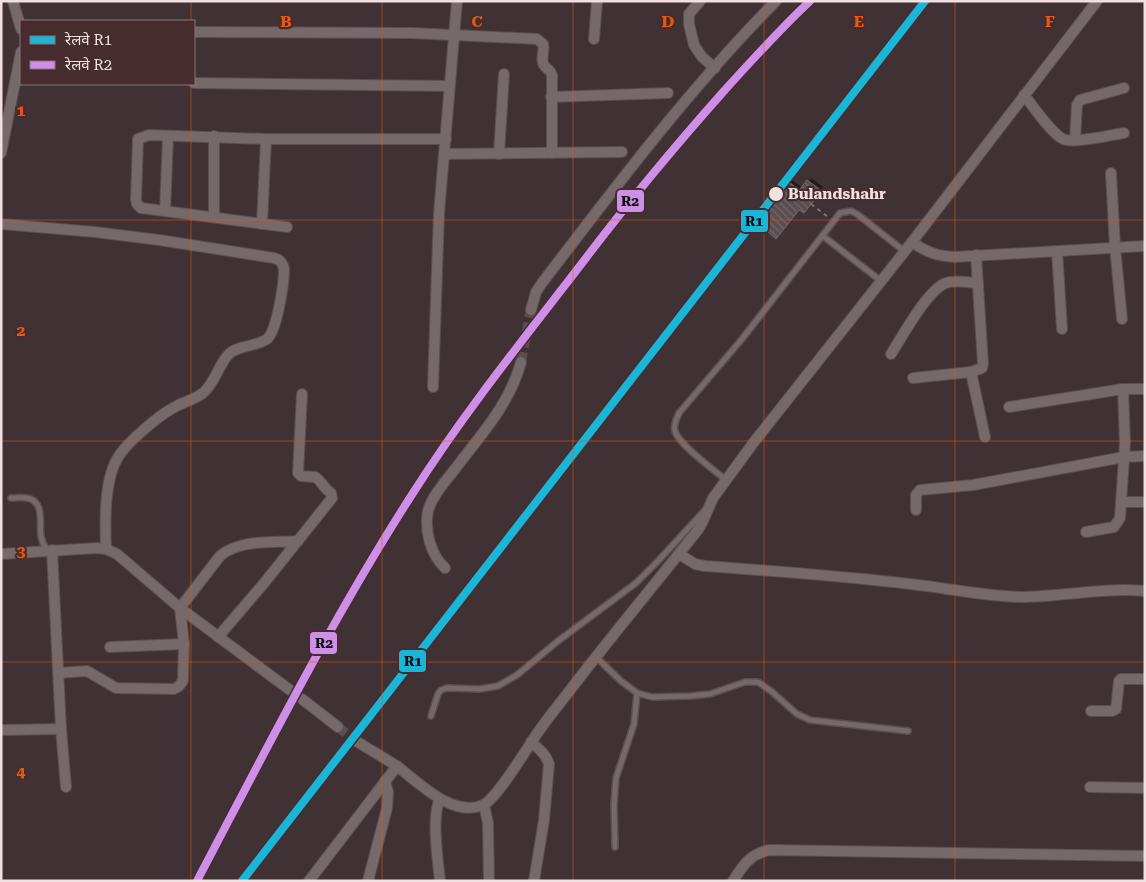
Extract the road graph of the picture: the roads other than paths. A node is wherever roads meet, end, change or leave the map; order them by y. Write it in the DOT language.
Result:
graph roads {
  1 [pos="13,1"];
  2 [pos="457,1"];
  3 [pos="597,1"];
  4 [pos="700,1"];
  5 [pos="776,1"];
  6 [pos="1097,1"];
  7 [pos="20,26"];
  8 [pos="195,32"];
  9 [pos="454,36"];
  10 [pos="594,39"];
  11 [pos="20,57"];
  12 [pos="714,68"];
  13 [pos="504,74"];
  14 [pos="195,83"];
  15 [pos="449,86"];
  16 [pos="1124,88"];
  17 [pos="668,93"];
  18 [pos="551,96"];
  19 [pos="1024,96"];
  20 [pos="1124,134"];
  21 [pos="168,136"];
  22 [pos="214,136"];
  23 [pos="266,139"];
  24 [pos="446,139"];
  25 [pos="1075,140"];
  26 [pos="622,152"];
  27 [pos="1,153"];
  28 [pos="552,153"];
  29 [pos="445,154"];
  30 [pos="499,154"];
  31 [pos="1111,173"];
  32 [pos="165,211"];
  33 [pos="214,217"];
  34 [pos="1,224"];
  35 [pos="262,224"];
  36 [pos="287,227"];
  37 [pos="823,236"];
  38 [pos="912,242"];
  39 [pos="1145,246"];
  40 [pos="1116,248"];
  41 [pos="904,251"];
  42 [pos="1057,251"];
  43 [pos="976,255"];
  44 [pos="880,281"];
  45 [pos="978,283"];
  46 [pos="530,310"];
  47 [pos="1122,319"];
  48 [pos="1062,329"];
  49 [pos="891,354"];
  50 [pos="521,362"];
  51 [pos="971,372"];
  52 [pos="913,378"];
  53 [pos="433,387"];
  54 [pos="1123,389"];
  55 [pos="1145,389"];
  56 [pos="302,394"];
  57 [pos="1009,407"];
  58 [pos="985,437"];
  59 [pos="1145,456"];
  60 [pos="1124,457"];
  61 [pos="726,480"];
  62 [pos="11,498"];
  63 [pos="1121,502"];
  64 [pos="1145,502"];
  65 [pos="708,506"];
  66 [pos="916,510"];
  67 [pos="1086,532"];
  68 [pos="298,541"];
  69 [pos="106,549"];
  70 [pos="49,551"];
  71 [pos="1,554"];
  72 [pos="679,554"];
  73 [pos="445,568"];
  74 [pos="1145,591"];
  75 [pos="180,608"];
  76 [pos="218,637"];
  77 [pos="184,644"];
  78 [pos="110,647"];
  79 [pos="596,656"];
  80 [pos="58,673"];
  81 [pos="1145,679"];
  82 [pos="290,690"];
  83 [pos="637,693"];
  84 [pos="302,699"];
  85 [pos="1091,711"];
  86 [pos="431,716"];
  87 [pos="338,726"];
  88 [pos="61,729"];
  89 [pos="3,730"];
  90 [pos="908,731"];
  91 [pos="356,741"];
  92 [pos="531,742"];
  93 [pos="391,774"];
  94 [pos="1090,787"];
  95 [pos="66,788"];
  96 [pos="1145,788"];
  97 [pos="440,799"];
  98 [pos="484,805"];
  99 [pos="615,847"];
  100 [pos="1145,856"];
  101 [pos="309,881"];
  102 [pos="368,881"];
  103 [pos="440,881"];
  104 [pos="489,881"];
  105 [pos="534,881"];
  106 [pos="733,881"];
  1 -- 7 [label="street"];
  2 -- 9 [label="street"];
  3 -- 10 [label="street"];
  4 -- 12 [label="street"];
  5 -- 12 [label="street"];
  6 -- 19 [label="street"];
  8 -- 9 [label="street"];
  9 -- 15 [label="street"];
  9 -- 18 [label="street"];
  11 -- 27 [label="street"];
  12 -- 46 [label="street"];
  13 -- 30 [label="street"];
  14 -- 15 [label="street"];
  15 -- 24 [label="street"];
  16 -- 25 [label="street"];
  17 -- 18 [label="street"];
  18 -- 28 [label="street"];
  19 -- 25 [label="street"];
  19 -- 38 [label="street"];
  20 -- 25 [label="street"];
  21 -- 22 [label="street"];
  21 -- 32 [label="street"];
  21 -- 32 [label="street"];
  22 -- 23 [label="street"];
  22 -- 33 [label="street"];
  23 -- 24 [label="street"];
  23 -- 35 [label="street"];
  24 -- 29 [label="street"];
  26 -- 28 [label="street"];
  28 -- 30 [label="street"];
  29 -- 30 [label="street"];
  29 -- 53 [label="street"];
  31 -- 40 [label="street"];
  32 -- 33 [label="street"];
  33 -- 35 [label="street"];
  34 -- 69 [label="street"];
  35 -- 36 [label="street"];
  37 -- 41 [label="lane"];
  37 -- 44 [label="lane"];
  37 -- 61 [label="lane"];
  38 -- 41 [label="street"];
  38 -- 43 [label="street"];
  39 -- 40 [label="street"];
  40 -- 42 [label="street"];
  40 -- 47 [label="street"];
  41 -- 44 [label="street"];
  42 -- 43 [label="street"];
  42 -- 48 [label="street"];
  43 -- 45 [label="street"];
  44 -- 61 [label="street"];
  45 -- 49 [label="street"];
  45 -- 51 [label="street"];
  50 -- 73 [label="street"];
  51 -- 52 [label="street"];
  51 -- 58 [label="street"];
  54 -- 55 [label="street"];
  54 -- 57 [label="street"];
  54 -- 60 [label="street"];
  56 -- 68 [label="street"];
  59 -- 60 [label="street"];
  60 -- 63 [label="street"];
  60 -- 66 [label="street"];
  61 -- 65 [label="street"];
  62 -- 70 [label="lane"];
  63 -- 64 [label="street"];
  63 -- 67 [label="street"];
  65 -- 72 [label="street"];
  65 -- 86 [label="lane"];
  68 -- 75 [label="street"];
  68 -- 76 [label="street"];
  69 -- 70 [label="street"];
  69 -- 75 [label="street"];
  70 -- 71 [label="street"];
  70 -- 80 [label="street"];
  72 -- 74 [label="street"];
  72 -- 79 [label="street"];
  75 -- 76 [label="street"];
  75 -- 77 [label="street"];
  76 -- 82 [label="street"];
  77 -- 78 [label="street"];
  77 -- 80 [label="street"];
  79 -- 83 [label="lane"];
  79 -- 92 [label="street"];
  80 -- 88 [label="street"];
  81 -- 85 [label="street"];
  83 -- 90 [label="lane"];
  83 -- 99 [label="lane"];
  84 -- 87 [label="street"];
  88 -- 89 [label="street"];
  88 -- 95 [label="street"];
  91 -- 93 [label="street"];
  92 -- 98 [label="street"];
  92 -- 105 [label="street"];
  93 -- 97 [label="street"];
  93 -- 101 [label="street"];
  93 -- 102 [label="street"];
  94 -- 96 [label="street"];
  97 -- 98 [label="street"];
  97 -- 103 [label="street"];
  98 -- 104 [label="street"];
  100 -- 106 [label="street"];
}
